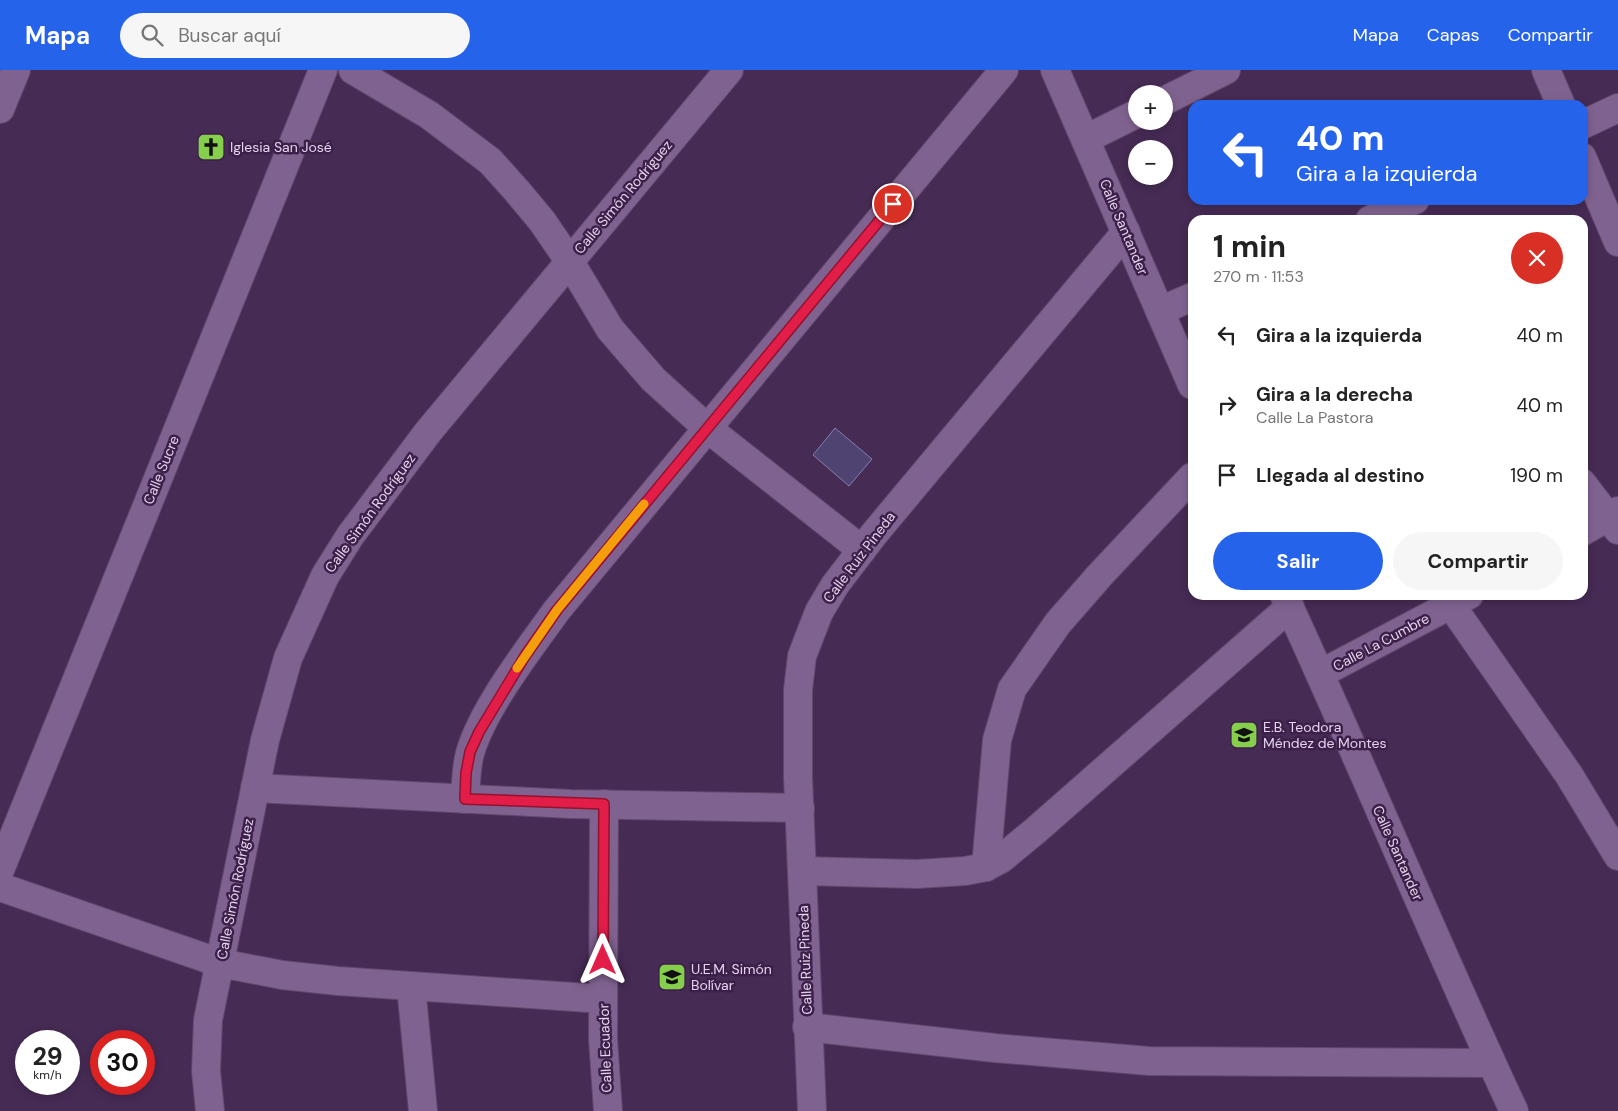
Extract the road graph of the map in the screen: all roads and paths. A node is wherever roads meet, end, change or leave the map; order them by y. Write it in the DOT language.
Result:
graph roads {
  1 [pos="16,70"];
  2 [pos="323,70"];
  3 [pos="353,70"];
  4 [pos="729,70"];
  5 [pos="1004,70"];
  6 [pos="1055,70"];
  7 [pos="1226,70"];
  8 [pos="1546,70"];
  9 [pos="1173,96"];
  10 [pos="1559,100"];
  11 [pos="1618,108"];
  12 [pos="0,109"];
  13 [pos="1128,118"];
  14 [pos="1588,122"];
  15 [pos="1086,139"];
  16 [pos="1588,171"];
  17 [pos="1404,205"];
  18 [pos="1381,215"];
  19 [pos="1126,232"];
  20 [pos="1618,242"];
  21 [pos="570,262"];
  22 [pos="1188,299"];
  23 [pos="1160,311"];
  24 [pos="1188,376"];
  25 [pos="707,428"];
  26 [pos="1188,481"];
  27 [pos="1588,490"];
  28 [pos="1615,519"];
  29 [pos="1588,530"];
  30 [pos="862,550"];
  31 [pos="1460,600"];
  32 [pos="1287,601"];
  33 [pos="1320,674"];
  34 [pos="255,788"];
  35 [pos="465,799"];
  36 [pos="604,804"];
  37 [pos="800,808"];
  38 [pos="1618,856"];
  39 [pos="986,867"];
  40 [pos="0,870"];
  41 [pos="802,870"];
  42 [pos="0,887"];
  43 [pos="220,963"];
  44 [pos="411,986"];
  45 [pos="603,1000"];
  46 [pos="808,1027"];
  47 [pos="1491,1063"];
  48 [pos="210,1111"];
  49 [pos="423,1111"];
  50 [pos="608,1111"];
  51 [pos="812,1111"];
  52 [pos="1514,1111"];
  1 -- 12 [label="street"];
  2 -- 40 [label="street, Calle Sucre"];
  3 -- 21 [label="street"];
  4 -- 21 [label="street, Calle Simón Rodríguez"];
  5 -- 25 [label="street"];
  6 -- 15 [label="street, Calle Santander"];
  7 -- 9 [label="street"];
  8 -- 10 [label="street"];
  11 -- 14 [label="street"];
  13 -- 15 [label="street"];
  15 -- 19 [label="street, Calle Santander"];
  16 -- 20 [label="street"];
  17 -- 18 [label="street"];
  19 -- 23 [label="street, Calle Santander"];
  19 -- 30 [label="street, Calle Ruiz Pineda"];
  21 -- 25 [label="street"];
  21 -- 34 [label="street, Calle Simón Rodríguez"];
  22 -- 23 [label="street"];
  23 -- 24 [label="street, Calle Santander"];
  25 -- 30 [label="street"];
  25 -- 35 [label="street"];
  26 -- 39 [label="street"];
  27 -- 28 [label="street"];
  28 -- 29 [label="street"];
  30 -- 37 [label="street, Calle Ruiz Pineda"];
  31 -- 33 [label="street, Calle La Cumbre"];
  31 -- 38 [label="street"];
  32 -- 33 [label="street, Calle Santander"];
  32 -- 39 [label="street"];
  33 -- 47 [label="street, Calle Santander"];
  34 -- 35 [label="street"];
  34 -- 43 [label="street, Calle Simón Rodríguez"];
  35 -- 36 [label="street"];
  36 -- 37 [label="street"];
  36 -- 45 [label="street, Calle Ecuador"];
  37 -- 41 [label="street, Calle Ruiz Pineda"];
  39 -- 41 [label="street"];
  41 -- 46 [label="street, Calle Ruiz Pineda"];
  42 -- 43 [label="street"];
  43 -- 44 [label="street"];
  43 -- 48 [label="street, Calle Simón Rodríguez"];
  44 -- 45 [label="street"];
  44 -- 49 [label="street"];
  45 -- 50 [label="street, Calle Ecuador"];
  46 -- 47 [label="street"];
  46 -- 51 [label="street, Calle Ruiz Pineda"];
  47 -- 52 [label="street, Calle Santander"];
}
